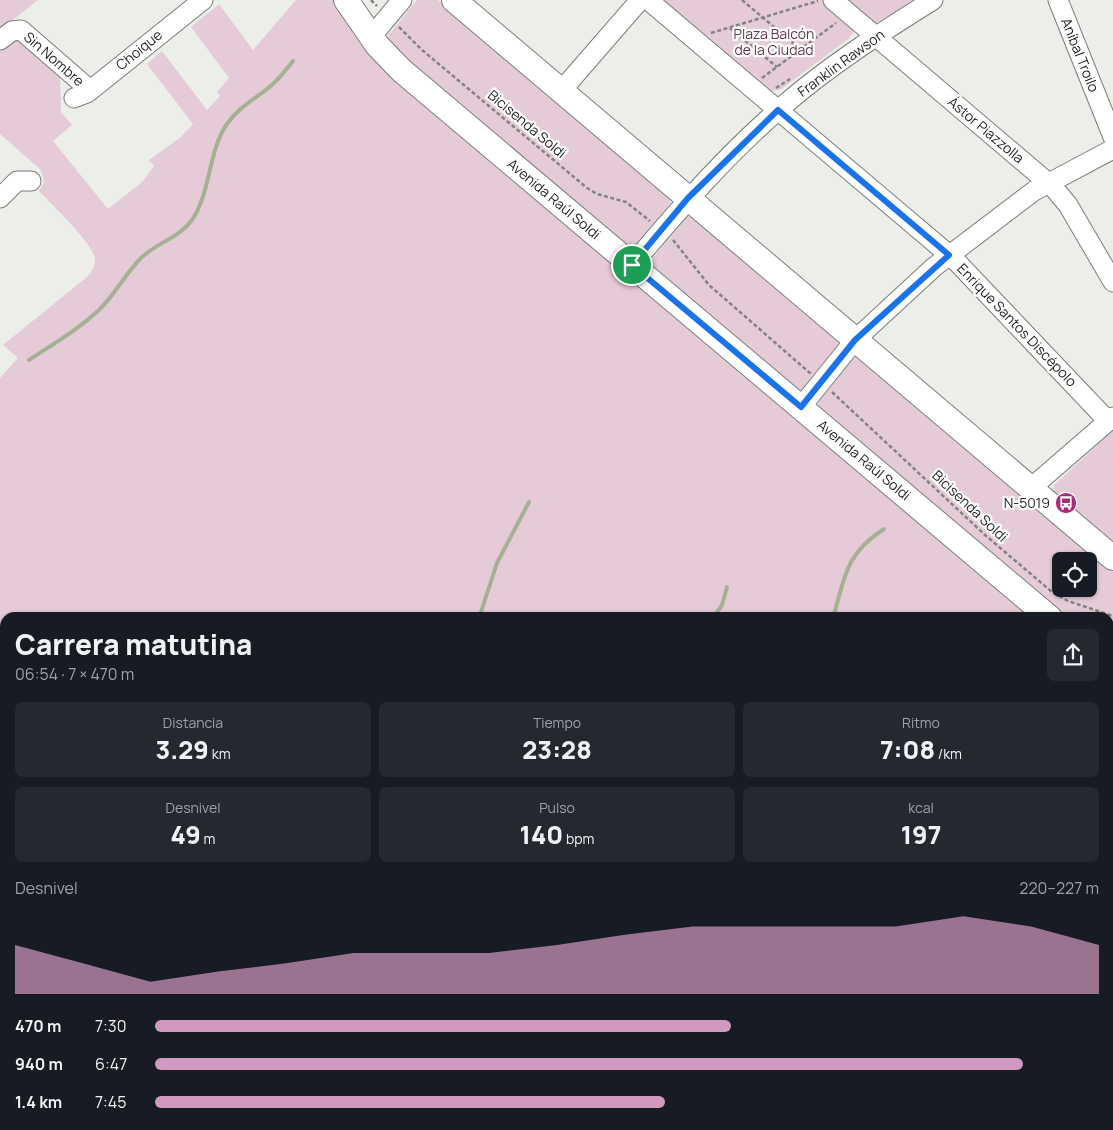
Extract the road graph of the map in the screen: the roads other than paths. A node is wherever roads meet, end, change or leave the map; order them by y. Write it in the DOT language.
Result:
graph roads {
  1 [pos="202,0"];
  2 [pos="346,0"];
  3 [pos="402,0"];
  4 [pos="456,0"];
  5 [pos="640,0"];
  6 [pos="648,0"];
  7 [pos="834,0"];
  8 [pos="933,0"];
  9 [pos="1058,0"];
  10 [pos="180,6"];
  11 [pos="876,36"];
  12 [pos="371,37"];
  13 [pos="0,40"];
  14 [pos="561,91"];
  15 [pos="82,94"];
  16 [pos="778,110"];
  17 [pos="1113,137"];
  18 [pos="1113,149"];
  19 [pos="31,181"];
  20 [pos="1048,182"];
  21 [pos="0,198"];
  22 [pos="688,198"];
  23 [pos="949,255"];
  24 [pos="632,265"];
  25 [pos="1113,282"];
  26 [pos="855,340"];
  27 [pos="801,407"];
  28 [pos="1110,419"];
  29 [pos="1031,488"];
  30 [pos="1113,558"];
  31 [pos="1043,612"];
  1 -- 10 [label="street, Choique"];
  2 -- 12 [label="main road, Avenida Raúl Soldi"];
  3 -- 12 [label="street"];
  4 -- 14 [label="main road"];
  5 -- 14 [label="street"];
  6 -- 16 [label="street, Enrique Santos Discépolo"];
  7 -- 11 [label="street, Ástor Piazzolla"];
  8 -- 11 [label="street, Franklin Rawson"];
  9 -- 17 [label="street, Aníbal Troilo"];
  10 -- 15 [label="street, Choique"];
  11 -- 16 [label="street, Franklin Rawson"];
  11 -- 20 [label="street, Ástor Piazzolla"];
  12 -- 24 [label="main road, Avenida Raúl Soldi"];
  13 -- 15 [label="street, Sin Nombre"];
  14 -- 22 [label="main road"];
  16 -- 22 [label="street, Franklin Rawson"];
  16 -- 23 [label="street, Enrique Santos Discépolo"];
  18 -- 20 [label="street"];
  19 -- 21 [label="street"];
  20 -- 23 [label="street"];
  20 -- 25 [label="street, Ástor Piazzolla"];
  22 -- 24 [label="street, Franklin Rawson"];
  22 -- 26 [label="main road"];
  23 -- 26 [label="street"];
  23 -- 28 [label="street, Enrique Santos Discépolo"];
  24 -- 27 [label="main road, Avenida Raúl Soldi"];
  26 -- 27 [label="street"];
  26 -- 29 [label="main road"];
  27 -- 31 [label="main road, Avenida Raúl Soldi"];
  28 -- 29 [label="street"];
  29 -- 30 [label="main road"];
}
